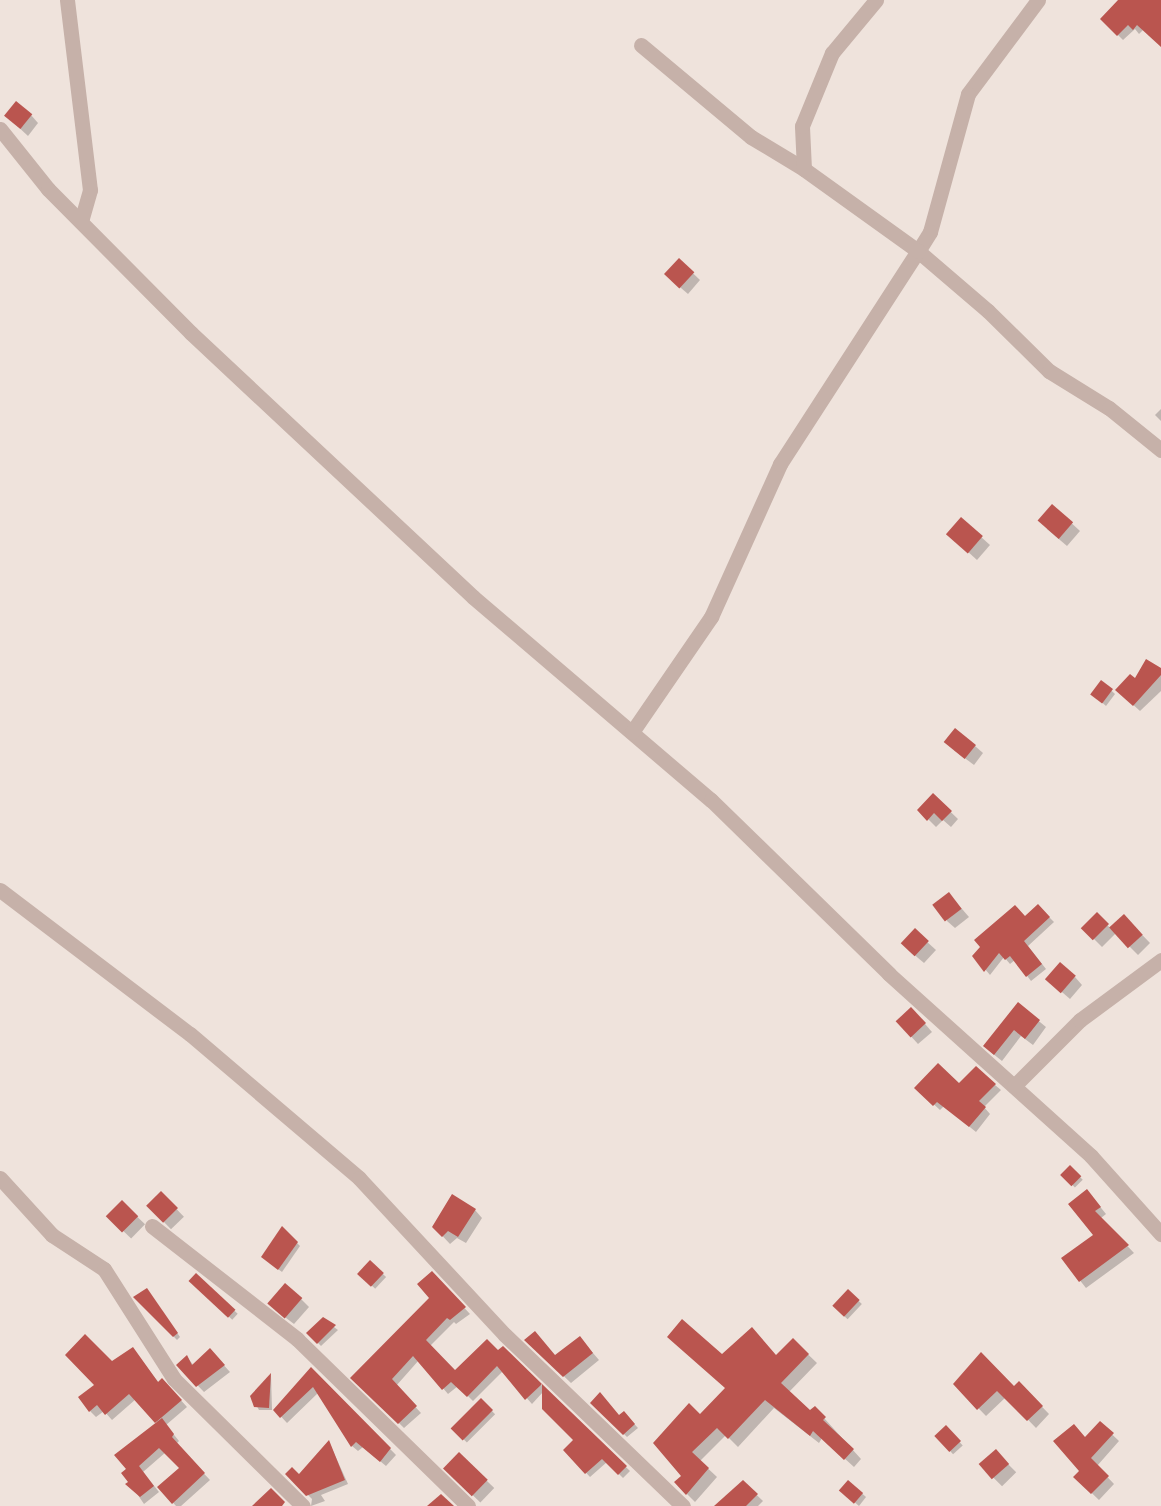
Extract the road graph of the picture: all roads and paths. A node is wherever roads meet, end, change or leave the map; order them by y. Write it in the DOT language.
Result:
graph roads {
  1 [pos="67,0"];
  2 [pos="876,0"];
  3 [pos="1038,0"];
  4 [pos="641,45"];
  5 [pos="0,129"];
  6 [pos="804,169"];
  7 [pos="81,222"];
  8 [pos="918,251"];
  9 [pos="1161,450"];
  10 [pos="632,732"];
  11 [pos="0,890"];
  12 [pos="1161,960"];
  13 [pos="1014,1086"];
  14 [pos="0,1178"];
  15 [pos="152,1226"];
  16 [pos="1161,1234"];
  17 [pos="303,1506"];
  18 [pos="468,1506"];
  19 [pos="683,1506"];
  1 -- 7 [label="street"];
  2 -- 6 [label="street"];
  3 -- 8 [label="street"];
  4 -- 6 [label="street"];
  5 -- 7 [label="street"];
  6 -- 8 [label="street"];
  7 -- 10 [label="street"];
  8 -- 9 [label="street"];
  8 -- 10 [label="street"];
  10 -- 13 [label="street"];
  11 -- 19 [label="street"];
  12 -- 13 [label="street"];
  13 -- 16 [label="street"];
  14 -- 17 [label="street"];
  15 -- 18 [label="street"];
}
